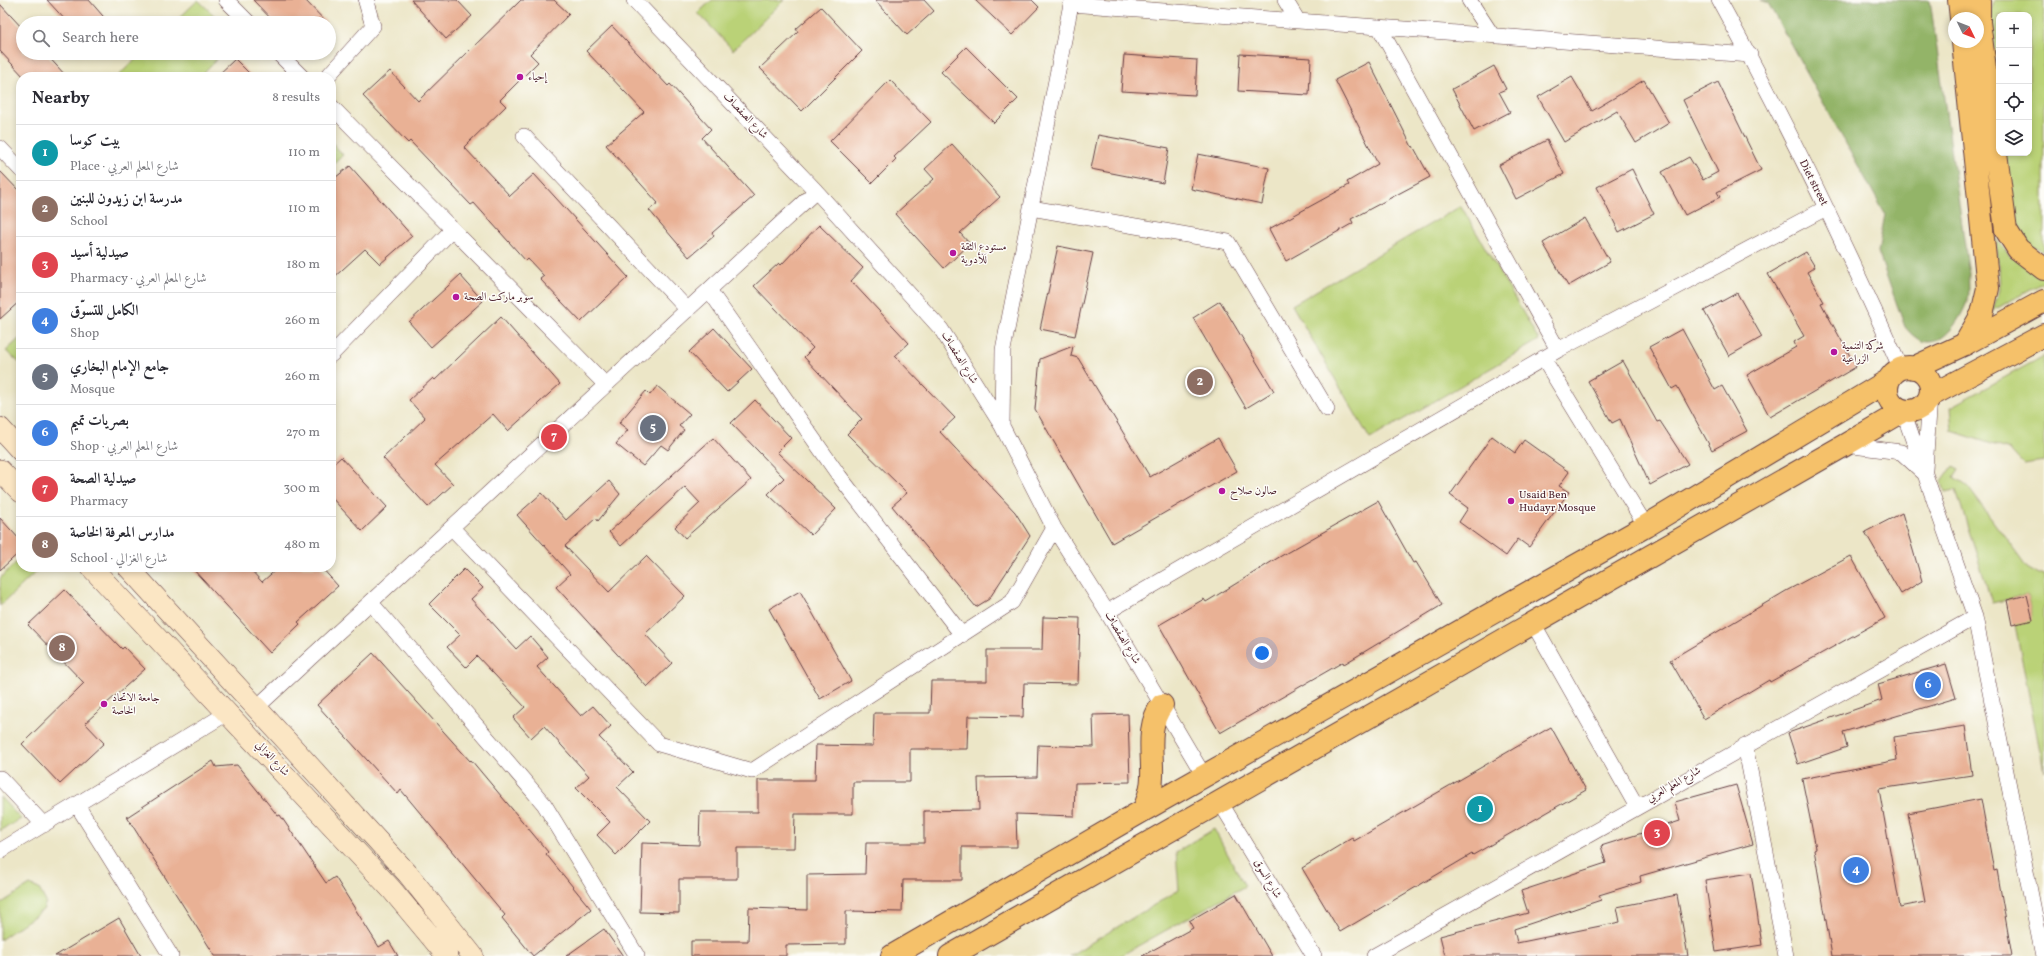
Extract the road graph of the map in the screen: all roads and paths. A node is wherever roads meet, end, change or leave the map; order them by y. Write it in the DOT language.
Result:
graph roads {
  1 [pos="226,0"];
  2 [pos="368,0"];
  3 [pos="634,0"];
  4 [pos="1285,0"];
  5 [pos="1469,0"];
  6 [pos="1719,0"];
  7 [pos="1959,0"];
  8 [pos="1979,0"];
  9 [pos="1070,2"];
  10 [pos="1960,12"];
  11 [pos="242,16"];
  12 [pos="1298,20"];
  13 [pos="1379,27"];
  14 [pos="1492,35"];
  15 [pos="1964,48"];
  16 [pos="1750,56"];
  17 [pos="285,60"];
  18 [pos="297,72"];
  19 [pos="332,72"];
  20 [pos="336,111"];
  21 [pos="524,136"];
  22 [pos="0,148"];
  23 [pos="16,165"];
  24 [pos="816,191"];
  25 [pos="1031,208"];
  26 [pos="1826,208"];
  27 [pos="452,230"];
  28 [pos="2044,269"];
  29 [pos="708,290"];
  30 [pos="2044,301"];
  31 [pos="688,310"];
  32 [pos="2044,334"];
  33 [pos="1965,344"];
  34 [pos="336,350"];
  35 [pos="1558,350"];
  36 [pos="1544,358"];
  37 [pos="1901,372"];
  38 [pos="606,385"];
  39 [pos="1930,396"];
  40 [pos="1327,409"];
  41 [pos="1902,411"];
  42 [pos="1002,426"];
  43 [pos="0,428"];
  44 [pos="1846,445"];
  45 [pos="16,446"];
  46 [pos="0,470"];
  47 [pos="1924,474"];
  48 [pos="16,487"];
  49 [pos="1646,526"];
  50 [pos="452,528"];
  51 [pos="1054,528"];
  52 [pos="96,572"];
  53 [pos="133,572"];
  54 [pos="371,603"];
  55 [pos="1107,612"];
  56 [pos="1975,617"];
  57 [pos="1533,623"];
  58 [pos="962,635"];
  59 [pos="1162,705"];
  60 [pos="257,707"];
  61 [pos="229,712"];
  62 [pos="1745,745"];
  63 [pos="1204,776"];
  64 [pos="0,778"];
  65 [pos="1220,802"];
  66 [pos="76,805"];
  67 [pos="1637,807"];
  68 [pos="1144,810"];
  69 [pos="44,824"];
  70 [pos="0,851"];
  71 [pos="171,956"];
  72 [pos="447,956"];
  73 [pos="473,956"];
  74 [pos="637,956"];
  75 [pos="892,956"];
  76 [pos="950,956"];
  77 [pos="1314,956"];
  78 [pos="1374,956"];
  79 [pos="1786,956"];
  80 [pos="2043,956"];
  1 -- 11 [label="street"];
  2 -- 19 [label="street"];
  3 -- 24 [label="street, شارع الصفصاف"];
  4 -- 12 [label="street"];
  5 -- 14 [label="street"];
  6 -- 16 [label="street, Diet street"];
  7 -- 10 [label="main road"];
  8 -- 28 [label="main road"];
  9 -- 12 [label="street"];
  9 -- 25 [label="street"];
  12 -- 13 [label="street"];
  13 -- 14 [label="street"];
  13 -- 35 [label="street"];
  14 -- 16 [label="street"];
  15 -- 33 [label="main road"];
  16 -- 26 [label="street, Diet street"];
  17 -- 18 [label="street"];
  20 -- 27 [label="street"];
  21 -- 31 [label="street"];
  22 -- 23 [label="street"];
  24 -- 29 [label="street"];
  24 -- 42 [label="street, شارع الصفصاف"];
  25 -- 40 [label="street"];
  25 -- 42 [label="street"];
  26 -- 35 [label="street"];
  26 -- 37 [label="street, Diet street"];
  27 -- 34 [label="street"];
  27 -- 38 [label="street"];
  29 -- 31 [label="street"];
  29 -- 58 [label="street"];
  30 -- 33 [label="main road"];
  31 -- 38 [label="street"];
  32 -- 39 [label="main road"];
  33 -- 37 [label="main road"];
  35 -- 36 [label="street"];
  36 -- 49 [label="street"];
  36 -- 55 [label="street"];
  37 -- 39 [label="main road"];
  37 -- 41 [label="main road"];
  37 -- 49 [label="main road"];
  38 -- 50 [label="street"];
  39 -- 41 [label="main road"];
  39 -- 47 [label="street"];
  41 -- 44 [label="main road"];
  41 -- 47 [label="street"];
  42 -- 51 [label="street, شارع الصفصاف"];
  43 -- 45 [label="main road"];
  44 -- 47 [label="street"];
  44 -- 57 [label="main road"];
  46 -- 48 [label="main road"];
  47 -- 56 [label="street"];
  49 -- 63 [label="main road"];
  50 -- 54 [label="street"];
  50 -- 58 [label="street"];
  51 -- 55 [label="street, شارع الصفصاف"];
  51 -- 58 [label="street"];
  52 -- 61 [label="main road, شارع الغزالي"];
  53 -- 60 [label="main road"];
  54 -- 60 [label="street"];
  54 -- 74 [label="street"];
  55 -- 59 [label="street, شارع الصفصاف"];
  56 -- 62 [label="street, شارع المعلم العربي"];
  56 -- 80 [label="street"];
  57 -- 65 [label="main road"];
  57 -- 67 [label="street"];
  59 -- 63 [label="street, شارع الصفصاف"];
  59 -- 68 [label="main road"];
  60 -- 73 [label="main road"];
  61 -- 66 [label="street"];
  61 -- 72 [label="main road, شارع الغزالي"];
  62 -- 67 [label="street, شارع المعلم العربي"];
  62 -- 79 [label="street"];
  63 -- 68 [label="main road"];
  64 -- 69 [label="street"];
  65 -- 76 [label="main road"];
  65 -- 77 [label="street, شارع السوق"];
  66 -- 69 [label="street"];
  66 -- 71 [label="street"];
  67 -- 78 [label="street, شارع المعلم العربي"];
  68 -- 75 [label="main road"];
  69 -- 70 [label="street"];
}
